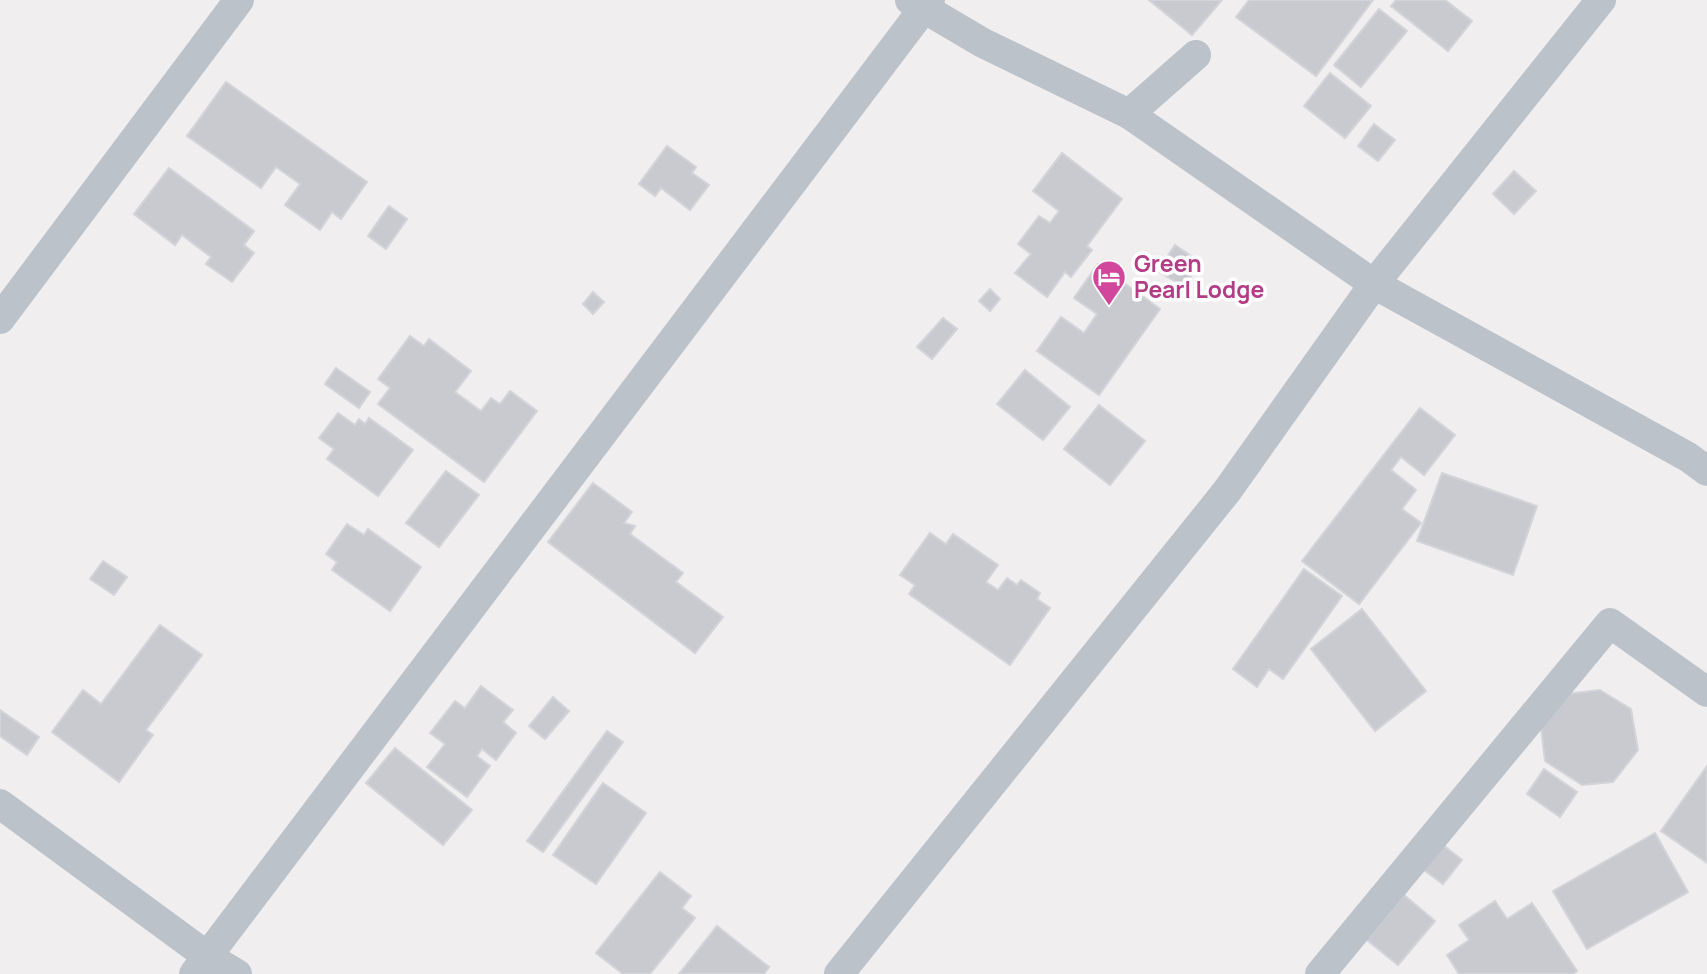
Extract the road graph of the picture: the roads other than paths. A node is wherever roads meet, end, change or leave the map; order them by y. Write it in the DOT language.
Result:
graph roads {
  1 [pos="239,0"];
  2 [pos="1601,0"];
  3 [pos="921,3"];
  4 [pos="1196,55"];
  5 [pos="1129,114"];
  6 [pos="1374,284"];
  7 [pos="0,319"];
  8 [pos="1707,471"];
  9 [pos="1707,692"];
  10 [pos="0,804"];
  11 [pos="200,965"];
  12 [pos="237,974"];
  13 [pos="839,974"];
  14 [pos="1320,974"];
  1 -- 7 [label="street"];
  2 -- 6 [label="street"];
  3 -- 5 [label="street"];
  3 -- 11 [label="street"];
  4 -- 5 [label="street"];
  5 -- 6 [label="street"];
  6 -- 8 [label="street"];
  6 -- 13 [label="street"];
  9 -- 14 [label="street"];
  10 -- 11 [label="street"];
  11 -- 12 [label="street"];
}
